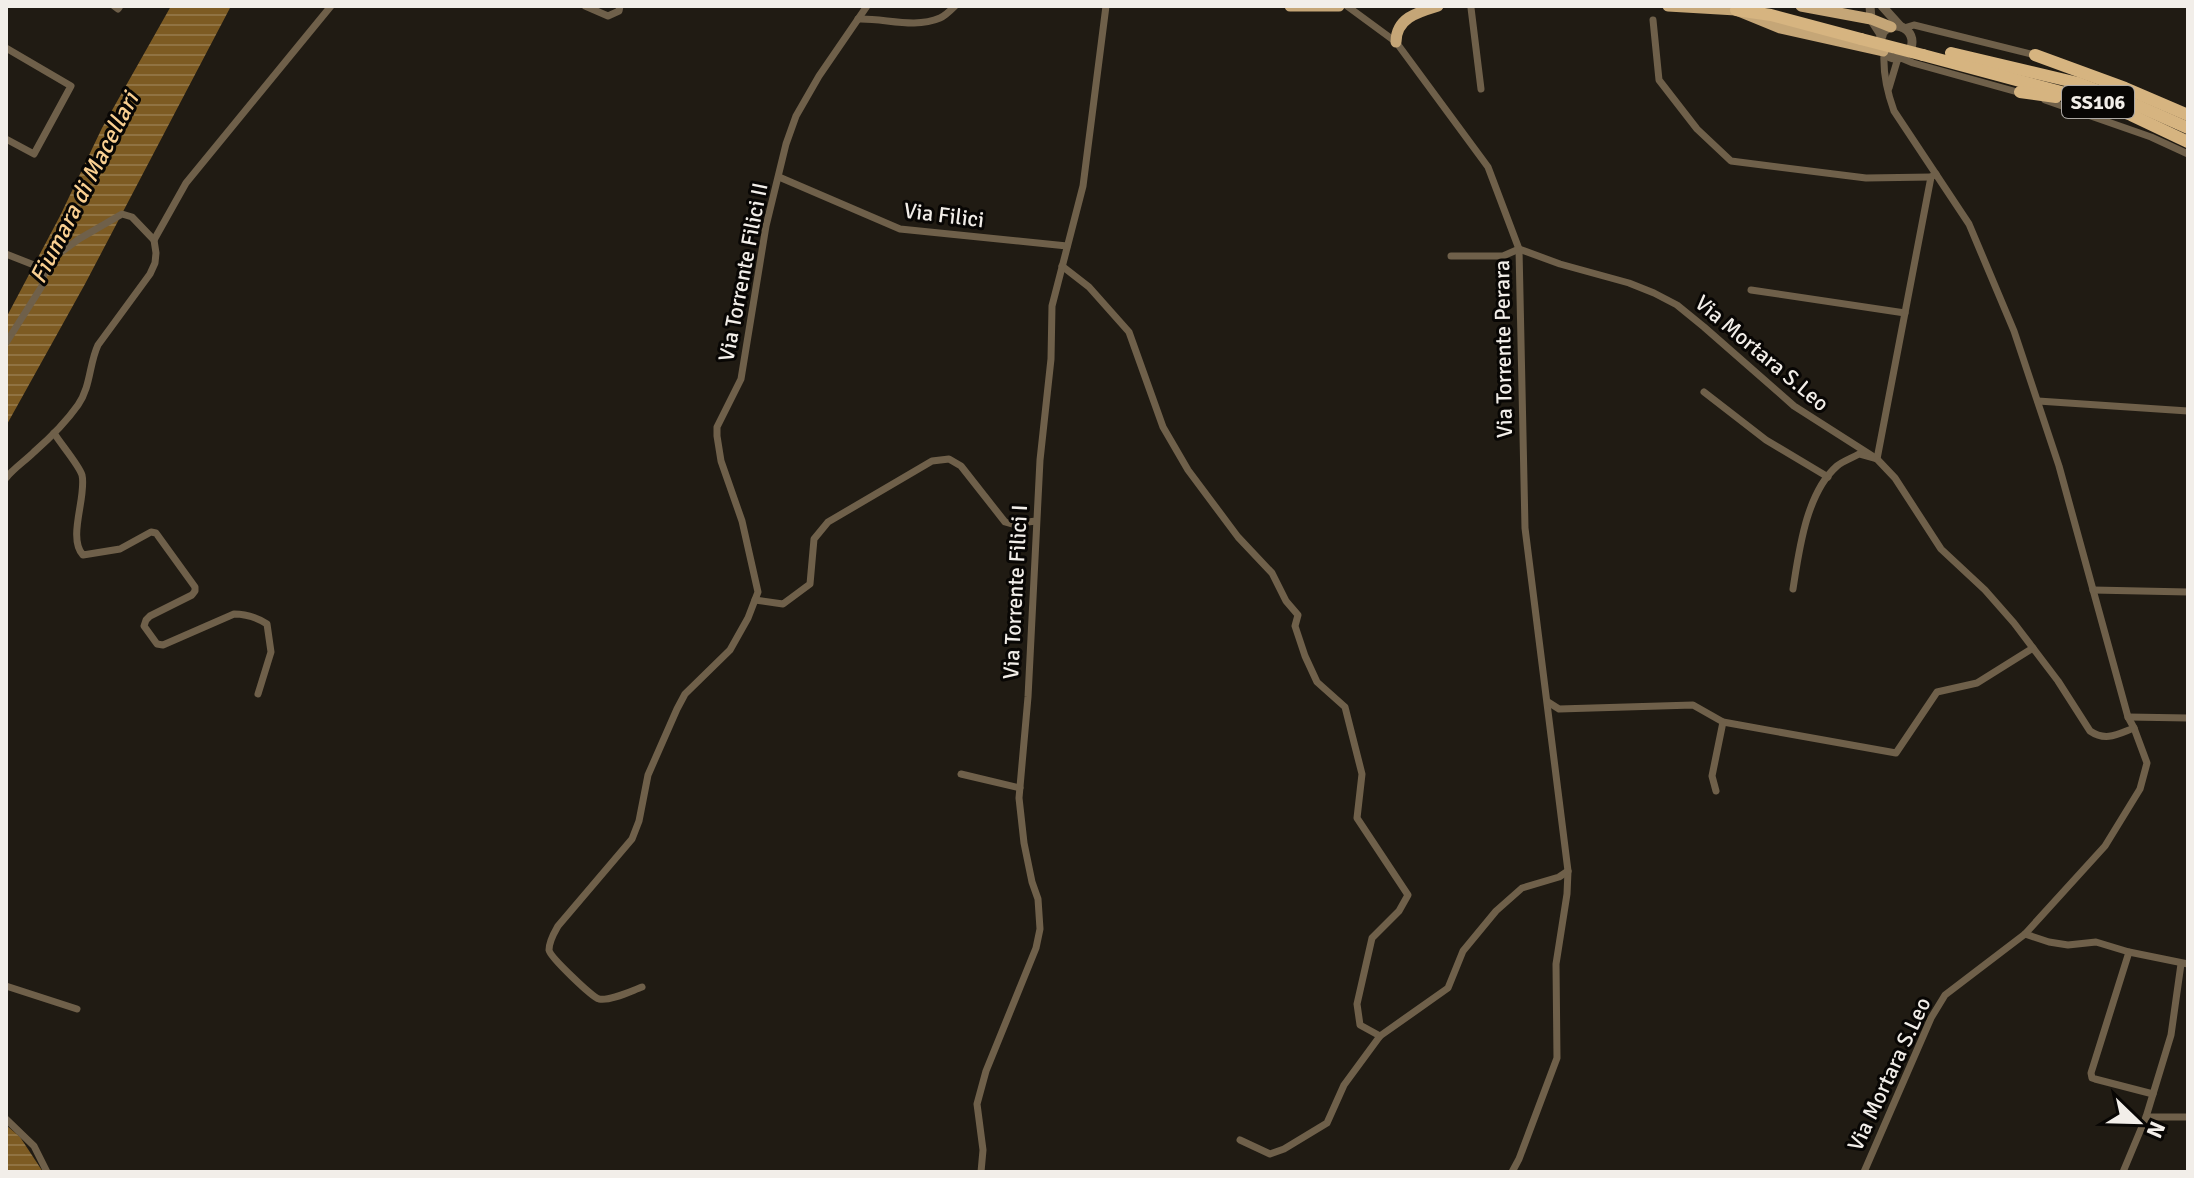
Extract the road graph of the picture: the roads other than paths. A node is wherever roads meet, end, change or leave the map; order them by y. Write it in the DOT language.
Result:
graph roads {
  1 [pos="114,6"];
  2 [pos="120,6"];
  3 [pos="331,6"];
  4 [pos="585,6"];
  5 [pos="620,6"];
  6 [pos="867,6"];
  7 [pos="955,6"];
  8 [pos="1106,6"];
  9 [pos="1290,6"];
  10 [pos="1339,6"];
  11 [pos="1347,6"];
  12 [pos="1438,6"];
  13 [pos="1668,6"];
  14 [pos="1757,6"];
  15 [pos="1801,6"];
  16 [pos="1870,6"];
  17 [pos="1882,6"];
  18 [pos="1314,7"];
  19 [pos="1471,8"];
  20 [pos="943,10"];
  21 [pos="1736,10"];
  22 [pos="858,19"];
  23 [pos="1871,19"];
  24 [pos="1653,20"];
  25 [pos="1899,27"];
  26 [pos="1862,36"];
  27 [pos="1882,36"];
  28 [pos="1396,37"];
  29 [pos="6,48"];
  30 [pos="1924,51"];
  31 [pos="1884,52"];
  32 [pos="2035,55"];
  33 [pos="1900,58"];
  34 [pos="1481,89"];
  35 [pos="2020,92"];
  36 [pos="1888,94"];
  37 [pos="2095,101"];
  38 [pos="2188,115"];
  39 [pos="2188,128"];
  40 [pos="6,139"];
  41 [pos="2188,142"];
  42 [pos="2188,154"];
  43 [pos="1933,176"];
  44 [pos="779,177"];
  45 [pos="154,240"];
  46 [pos="1067,246"];
  47 [pos="1519,249"];
  48 [pos="6,254"];
  49 [pos="1451,256"];
  50 [pos="45,264"];
  51 [pos="1062,266"];
  52 [pos="1751,290"];
  53 [pos="1905,313"];
  54 [pos="6,343"];
  55 [pos="1704,392"];
  56 [pos="2038,401"];
  57 [pos="2188,411"];
  58 [pos="54,433"];
  59 [pos="1877,459"];
  60 [pos="1828,477"];
  61 [pos="6,478"];
  62 [pos="1036,521"];
  63 [pos="1793,589"];
  64 [pos="2093,590"];
  65 [pos="2188,592"];
  66 [pos="755,600"];
  67 [pos="2033,648"];
  68 [pos="258,694"];
  69 [pos="1548,702"];
  70 [pos="2128,717"];
  71 [pos="2188,718"];
  72 [pos="1723,722"];
  73 [pos="2134,728"];
  74 [pos="961,774"];
  75 [pos="1020,788"];
  76 [pos="1716,791"];
  77 [pos="1568,871"];
  78 [pos="2025,934"];
  79 [pos="2129,952"];
  80 [pos="2184,964"];
  81 [pos="6,986"];
  82 [pos="642,987"];
  83 [pos="77,1009"];
  84 [pos="1380,1036"];
  85 [pos="2153,1094"];
  86 [pos="2146,1117"];
  87 [pos="2188,1117"];
  88 [pos="6,1119"];
  89 [pos="1240,1140"];
  90 [pos="47,1172"];
  91 [pos="981,1172"];
  92 [pos="1512,1172"];
  93 [pos="1864,1172"];
  94 [pos="2123,1172"];
  1 -- 2 [label="street"];
  3 -- 45 [label="street"];
  4 -- 5 [label="street"];
  6 -- 22 [label="street, Via Torrente Filici II"];
  7 -- 20 [label="street"];
  8 -- 46 [label="street, Via Torrente Filici I"];
  9 -- 18 [label="main road"];
  10 -- 18 [label="main road"];
  11 -- 28 [label="street, Via Torrente Perara"];
  12 -- 28 [label="main road"];
  13 -- 21 [label="main road, SS106"];
  14 -- 26 [label="highway, SS106"];
  15 -- 23 [label="main road"];
  16 -- 23 [label="street"];
  17 -- 25 [label="street"];
  19 -- 34 [label="street"];
  20 -- 22 [label="street"];
  21 -- 26 [label="highway, SS106"];
  21 -- 31 [label="main road"];
  22 -- 44 [label="street, Via Torrente Filici II"];
  23 -- 25 [label="main road"];
  23 -- 27 [label="street"];
  24 -- 43 [label="street"];
  25 -- 27 [label="street"];
  25 -- 32 [label="street"];
  25 -- 33 [label="street"];
  26 -- 30 [label="highway, SS106"];
  27 -- 31 [label="street"];
  28 -- 47 [label="street, Via Torrente Perara"];
  29 -- 40 [label="street"];
  30 -- 37 [label="highway, SS106"];
  30 -- 39 [label="highway, SS106"];
  31 -- 33 [label="street"];
  31 -- 36 [label="street, Via Mortara S.Leo"];
  32 -- 38 [label="highway"];
  33 -- 35 [label="street"];
  33 -- 36 [label="street"];
  35 -- 37 [label="highway"];
  35 -- 42 [label="street"];
  36 -- 43 [label="street, Via Mortara S.Leo"];
  37 -- 41 [label="highway, SS106"];
  43 -- 53 [label="street"];
  43 -- 56 [label="street, Via Mortara S.Leo"];
  44 -- 46 [label="street, Via Filici"];
  44 -- 66 [label="street, Via Torrente Filici II"];
  45 -- 50 [label="street"];
  45 -- 58 [label="street"];
  46 -- 51 [label="street, Via Torrente Filici I"];
  47 -- 49 [label="street"];
  47 -- 59 [label="street, Via Mortara S.Leo"];
  47 -- 69 [label="street, Via Torrente Perara"];
  48 -- 50 [label="street"];
  50 -- 54 [label="street"];
  51 -- 62 [label="street, Via Torrente Filici I"];
  51 -- 84 [label="street"];
  52 -- 53 [label="street"];
  53 -- 59 [label="street"];
  55 -- 60 [label="street"];
  56 -- 57 [label="street"];
  56 -- 64 [label="street, Via Mortara S.Leo"];
  58 -- 61 [label="street"];
  58 -- 68 [label="street"];
  59 -- 60 [label="street"];
  59 -- 67 [label="street, Via Mortara S.Leo"];
  60 -- 63 [label="street"];
  62 -- 66 [label="street"];
  62 -- 75 [label="street, Via Torrente Filici I"];
  64 -- 65 [label="street"];
  64 -- 70 [label="street, Via Mortara S.Leo"];
  66 -- 82 [label="street"];
  67 -- 72 [label="street"];
  67 -- 73 [label="street, Via Mortara S.Leo"];
  69 -- 72 [label="street"];
  69 -- 77 [label="street, Via Torrente Perara"];
  70 -- 71 [label="street"];
  70 -- 73 [label="street, Via Mortara S.Leo"];
  72 -- 76 [label="street"];
  73 -- 78 [label="street, Via Mortara S.Leo"];
  74 -- 75 [label="street"];
  75 -- 91 [label="street, Via Torrente Filici I"];
  77 -- 84 [label="street"];
  77 -- 92 [label="street, Via Torrente Perara"];
  78 -- 79 [label="street"];
  78 -- 93 [label="street, Via Mortara S.Leo"];
  79 -- 80 [label="street"];
  79 -- 85 [label="street"];
  80 -- 85 [label="street"];
  81 -- 83 [label="street"];
  84 -- 89 [label="street"];
  85 -- 86 [label="street"];
  86 -- 87 [label="street"];
  86 -- 94 [label="street"];
  88 -- 90 [label="street"];
}
